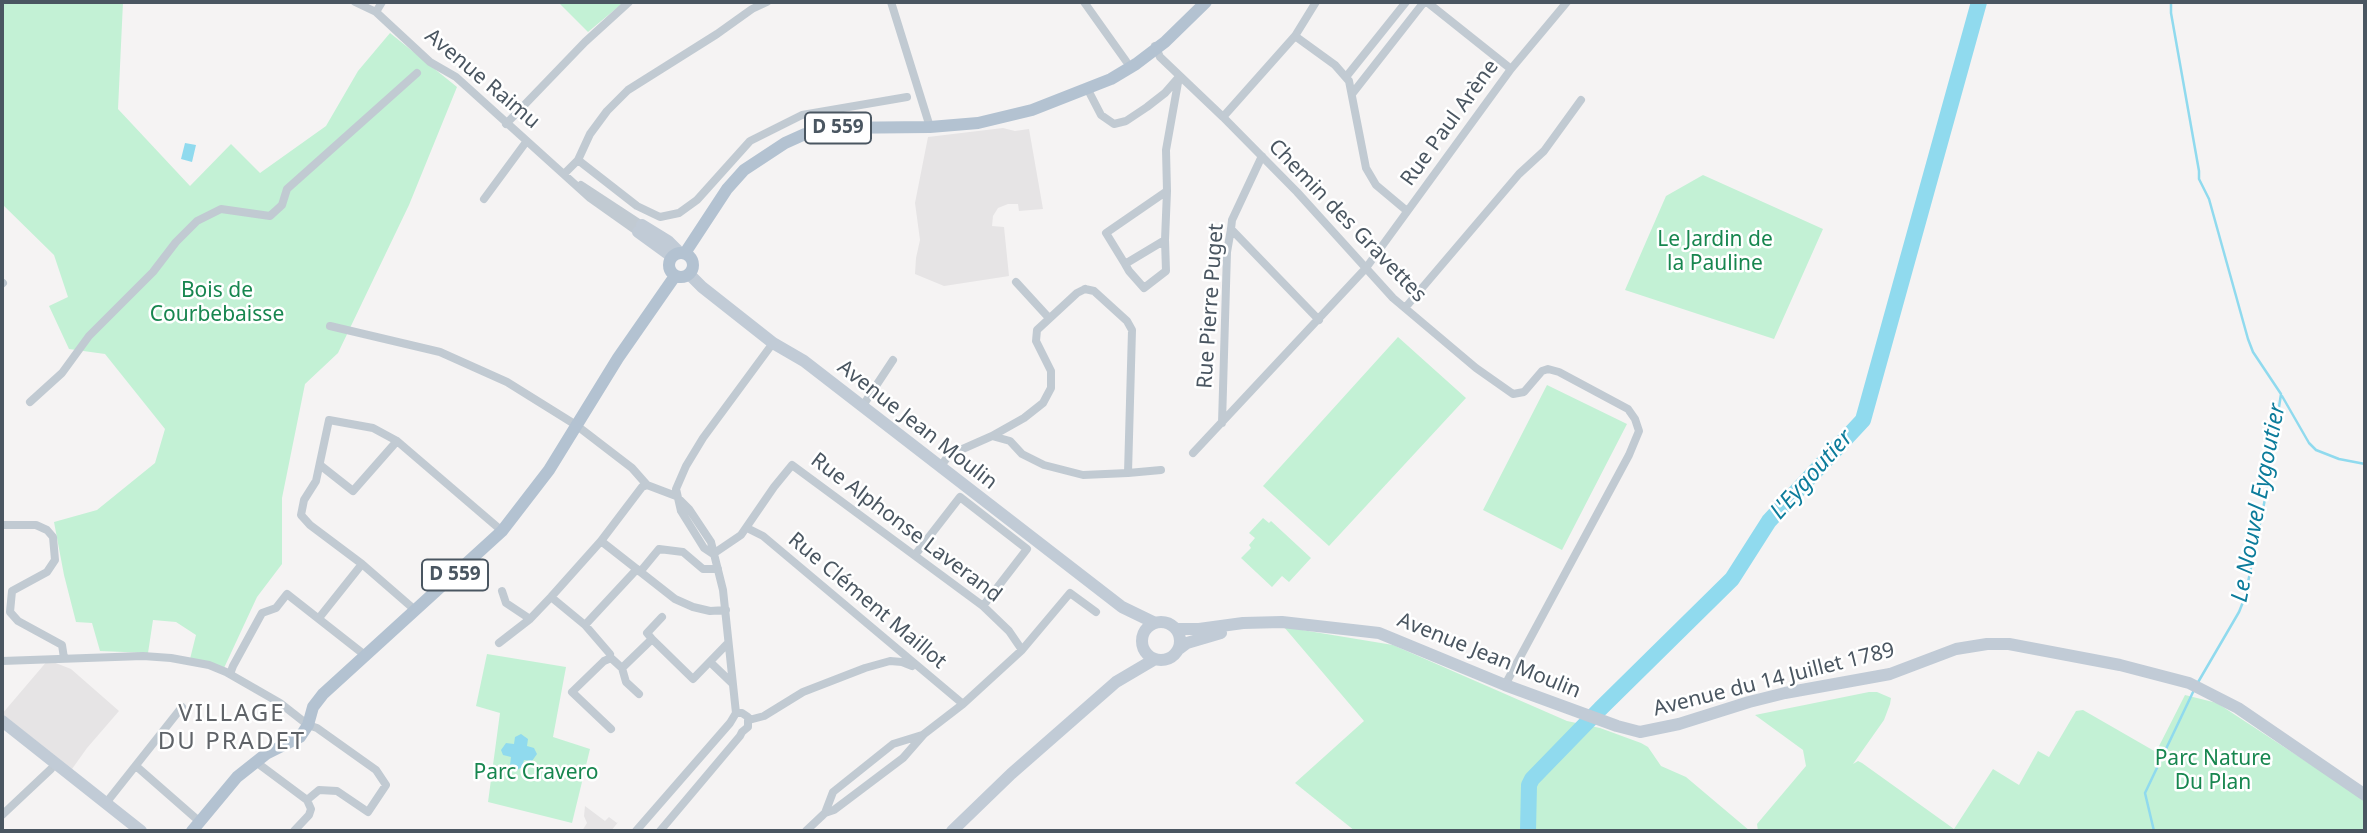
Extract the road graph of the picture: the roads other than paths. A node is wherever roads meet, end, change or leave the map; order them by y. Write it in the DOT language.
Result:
graph roads {
  1 [pos="355,2"];
  2 [pos="382,2"];
  3 [pos="629,2"];
  4 [pos="767,2"];
  5 [pos="891,2"];
  6 [pos="1084,2"];
  7 [pos="1206,2"];
  8 [pos="1316,2"];
  9 [pos="1406,2"];
  10 [pos="1425,2"];
  11 [pos="1567,2"];
  12 [pos="750,5"];
  13 [pos="1194,6"];
  14 [pos="376,12"];
  15 [pos="1295,36"];
  16 [pos="1155,51"];
  17 [pos="1126,61"];
  18 [pos="1511,69"];
  19 [pos="417,73"];
  20 [pos="1179,77"];
  21 [pos="1346,77"];
  22 [pos="1087,88"];
  23 [pos="1352,94"];
  24 [pos="907,97"];
  25 [pos="1581,100"];
  26 [pos="1043,106"];
  27 [pos="1223,117"];
  28 [pos="506,124"];
  29 [pos="930,127"];
  30 [pos="526,142"];
  31 [pos="1262,156"];
  32 [pos="578,160"];
  33 [pos="564,173"];
  34 [pos="1167,191"];
  35 [pos="484,199"];
  36 [pos="1407,211"];
  37 [pos="640,229"];
  38 [pos="1231,229"];
  39 [pos="1165,240"];
  40 [pos="678,254"];
  41 [pos="1125,264"];
  42 [pos="1366,268"];
  43 [pos="689,274"];
  44 [pos="675,276"];
  45 [pos="1016,282"];
  46 [pos="1405,308"];
  47 [pos="1049,317"];
  48 [pos="1319,320"];
  49 [pos="330,326"];
  50 [pos="773,342"];
  51 [pos="893,360"];
  52 [pos="30,401"];
  53 [pos="862,407"];
  54 [pos="1222,423"];
  55 [pos="576,425"];
  56 [pos="992,436"];
  57 [pos="397,441"];
  58 [pos="1193,453"];
  59 [pos="320,465"];
  60 [pos="940,467"];
  61 [pos="1161,470"];
  62 [pos="1128,473"];
  63 [pos="647,485"];
  64 [pos="676,496"];
  65 [pos="2,525"];
  66 [pos="747,528"];
  67 [pos="502,531"];
  68 [pos="601,541"];
  69 [pos="713,554"];
  70 [pos="915,555"];
  71 [pos="362,564"];
  72 [pos="718,569"];
  73 [pos="639,571"];
  74 [pos="502,591"];
  75 [pos="551,597"];
  76 [pos="983,606"];
  77 [pos="1122,607"];
  78 [pos="415,610"];
  79 [pos="726,610"];
  80 [pos="1096,612"];
  81 [pos="662,617"];
  82 [pos="319,618"];
  83 [pos="530,619"];
  84 [pos="1276,622"];
  85 [pos="1155,623"];
  86 [pos="585,625"];
  87 [pos="1176,629"];
  88 [pos="652,639"];
  89 [pos="1143,641"];
  90 [pos="499,643"];
  91 [pos="728,643"];
  92 [pos="1179,649"];
  93 [pos="1022,650"];
  94 [pos="366,656"];
  95 [pos="610,656"];
  96 [pos="64,658"];
  97 [pos="1155,659"];
  98 [pos="2,661"];
  99 [pos="710,662"];
  100 [pos="622,668"];
  101 [pos="918,668"];
  102 [pos="230,671"];
  103 [pos="732,682"];
  104 [pos="1116,682"];
  105 [pos="1505,685"];
  106 [pos="639,694"];
  107 [pos="962,704"];
  108 [pos="182,707"];
  109 [pos="736,713"];
  110 [pos="2,720"];
  111 [pos="749,720"];
  112 [pos="1603,721"];
  113 [pos="730,723"];
  114 [pos="308,725"];
  115 [pos="2,728"];
  116 [pos="611,729"];
  117 [pos="2272,730"];
  118 [pos="742,732"];
  119 [pos="924,734"];
  120 [pos="261,757"];
  121 [pos="136,766"];
  122 [pos="51,769"];
  123 [pos="2365,786"];
  124 [pos="2365,794"];
  125 [pos="307,800"];
  126 [pos="106,803"];
  127 [pos="825,813"];
  128 [pos="2,815"];
  129 [pos="196,826"];
  130 [pos="128,831"];
  131 [pos="141,831"];
  132 [pos="294,831"];
  133 [pos="636,831"];
  134 [pos="660,831"];
  135 [pos="806,831"];
  136 [pos="952,831"];
  1 -- 14 [label="street, Avenue Raimu"];
  2 -- 14 [label="street"];
  3 -- 28 [label="street"];
  4 -- 12 [label="street"];
  5 -- 29 [label="street"];
  6 -- 17 [label="street"];
  7 -- 16 [label="main road, D 559"];
  8 -- 15 [label="street"];
  9 -- 21 [label="street"];
  10 -- 18 [label="street"];
  10 -- 23 [label="street"];
  11 -- 18 [label="street, Rue Paul Arène"];
  12 -- 32 [label="street"];
  13 -- 16 [label="street"];
  13 -- 17 [label="main road, D 559"];
  14 -- 28 [label="street, Avenue Raimu"];
  15 -- 21 [label="street"];
  15 -- 27 [label="street"];
  16 -- 20 [label="street, Chemin des Gravettes"];
  16 -- 22 [label="main road, D 559"];
  17 -- 26 [label="main road, D 559"];
  18 -- 36 [label="street, Rue Paul Arène"];
  19 -- 52 [label="street"];
  20 -- 22 [label="street"];
  20 -- 27 [label="street, Chemin des Gravettes"];
  20 -- 34 [label="street"];
  21 -- 23 [label="street"];
  22 -- 26 [label="main road, D 559"];
  23 -- 36 [label="street"];
  24 -- 32 [label="street"];
  25 -- 46 [label="street"];
  26 -- 29 [label="main road, D 559"];
  27 -- 31 [label="street, Chemin des Gravettes"];
  28 -- 30 [label="street, Avenue Raimu"];
  29 -- 40 [label="main road, D 559"];
  30 -- 33 [label="street, Avenue Raimu"];
  30 -- 35 [label="street"];
  31 -- 38 [label="street, Rue Pierre Puget"];
  31 -- 42 [label="street, Chemin des Gravettes"];
  32 -- 33 [label="street"];
  33 -- 37 [label="street, Avenue Raimu"];
  34 -- 39 [label="street"];
  34 -- 41 [label="street"];
  36 -- 42 [label="street, Rue Paul Arène"];
  37 -- 40 [label="street, Avenue Raimu"];
  38 -- 48 [label="street"];
  38 -- 54 [label="street, Rue Pierre Puget"];
  39 -- 41 [label="street"];
  39 -- 41 [label="street"];
  40 -- 43 [label="main road"];
  40 -- 44 [label="main road"];
  42 -- 46 [label="street, Chemin des Gravettes"];
  42 -- 48 [label="street, Rue Paul Arène"];
  43 -- 44 [label="main road"];
  43 -- 50 [label="street, Avenue Jean Moulin"];
  44 -- 55 [label="main road, D 559"];
  45 -- 47 [label="street"];
  46 -- 105 [label="street, Chemin des Gravettes"];
  47 -- 56 [label="street"];
  47 -- 62 [label="street"];
  48 -- 54 [label="street, Rue Paul Arène"];
  49 -- 55 [label="street"];
  50 -- 53 [label="street, Avenue Jean Moulin"];
  50 -- 64 [label="street"];
  51 -- 53 [label="street"];
  53 -- 60 [label="street, Avenue Jean Moulin"];
  54 -- 58 [label="street, Rue Paul Arène"];
  55 -- 63 [label="street"];
  55 -- 67 [label="main road, D 559"];
  56 -- 60 [label="street"];
  56 -- 62 [label="street"];
  57 -- 59 [label="street"];
  57 -- 59 [label="street"];
  57 -- 67 [label="street"];
  59 -- 71 [label="street"];
  60 -- 77 [label="street, Avenue Jean Moulin"];
  61 -- 62 [label="street"];
  63 -- 64 [label="street"];
  63 -- 68 [label="street"];
  64 -- 69 [label="street"];
  65 -- 96 [label="street"];
  66 -- 69 [label="street, Rue Alphonse Laverand"];
  66 -- 70 [label="street, Rue Alphonse Laverand"];
  66 -- 101 [label="street, Rue Clément Maillot"];
  67 -- 78 [label="main road, D 559"];
  68 -- 73 [label="street"];
  68 -- 75 [label="street"];
  69 -- 72 [label="street"];
  70 -- 76 [label="street, Rue Alphonse Laverand"];
  70 -- 76 [label="street"];
  71 -- 78 [label="street"];
  71 -- 82 [label="street"];
  72 -- 73 [label="street"];
  72 -- 79 [label="street"];
  73 -- 79 [label="street"];
  73 -- 86 [label="street"];
  74 -- 83 [label="street"];
  75 -- 83 [label="street"];
  75 -- 86 [label="street"];
  76 -- 93 [label="street, Rue Alphonse Laverand"];
  77 -- 85 [label="street, Avenue Jean Moulin"];
  77 -- 89 [label="street, Avenue Jean Moulin"];
  78 -- 94 [label="main road, D 559"];
  79 -- 91 [label="street"];
  80 -- 93 [label="street"];
  81 -- 88 [label="street"];
  82 -- 94 [label="street"];
  82 -- 102 [label="street"];
  83 -- 90 [label="street"];
  84 -- 87 [label="street, Avenue Jean Moulin"];
  84 -- 92 [label="street, Avenue Jean Moulin"];
  84 -- 105 [label="street, Avenue Jean Moulin"];
  85 -- 87 [label="street"];
  85 -- 89 [label="street"];
  86 -- 95 [label="street"];
  87 -- 92 [label="street"];
  88 -- 99 [label="street"];
  88 -- 100 [label="street"];
  89 -- 97 [label="street"];
  89 -- 104 [label="street"];
  91 -- 99 [label="street"];
  91 -- 103 [label="street"];
  92 -- 97 [label="street"];
  93 -- 107 [label="street"];
  94 -- 114 [label="main road, D 559"];
  95 -- 100 [label="street"];
  95 -- 116 [label="street"];
  96 -- 98 [label="street"];
  96 -- 102 [label="street"];
  97 -- 104 [label="street"];
  99 -- 103 [label="street"];
  100 -- 106 [label="street"];
  101 -- 107 [label="street, Rue Clément Maillot"];
  101 -- 111 [label="street"];
  102 -- 114 [label="street"];
  103 -- 109 [label="street"];
  104 -- 136 [label="street"];
  105 -- 112 [label="street, Avenue Jean Moulin"];
  107 -- 119 [label="street"];
  108 -- 121 [label="street"];
  109 -- 111 [label="street"];
  109 -- 113 [label="street"];
  110 -- 126 [label="street"];
  111 -- 118 [label="street"];
  112 -- 117 [label="street, Avenue du 14 Juillet 1789"];
  113 -- 118 [label="street"];
  113 -- 133 [label="street"];
  114 -- 120 [label="main road, D 559"];
  114 -- 125 [label="street"];
  115 -- 122 [label="street"];
  117 -- 123 [label="street, Avenue du 14 Juillet 1789"];
  117 -- 124 [label="street, Avenue du 14 Juillet 1789"];
  118 -- 134 [label="street"];
  119 -- 127 [label="street"];
  119 -- 127 [label="street"];
  120 -- 125 [label="street"];
  120 -- 129 [label="main road, D 559"];
  121 -- 126 [label="street"];
  121 -- 129 [label="street"];
  122 -- 128 [label="street"];
  122 -- 130 [label="street"];
  125 -- 132 [label="street"];
  126 -- 131 [label="street"];
  127 -- 135 [label="street"];
}
